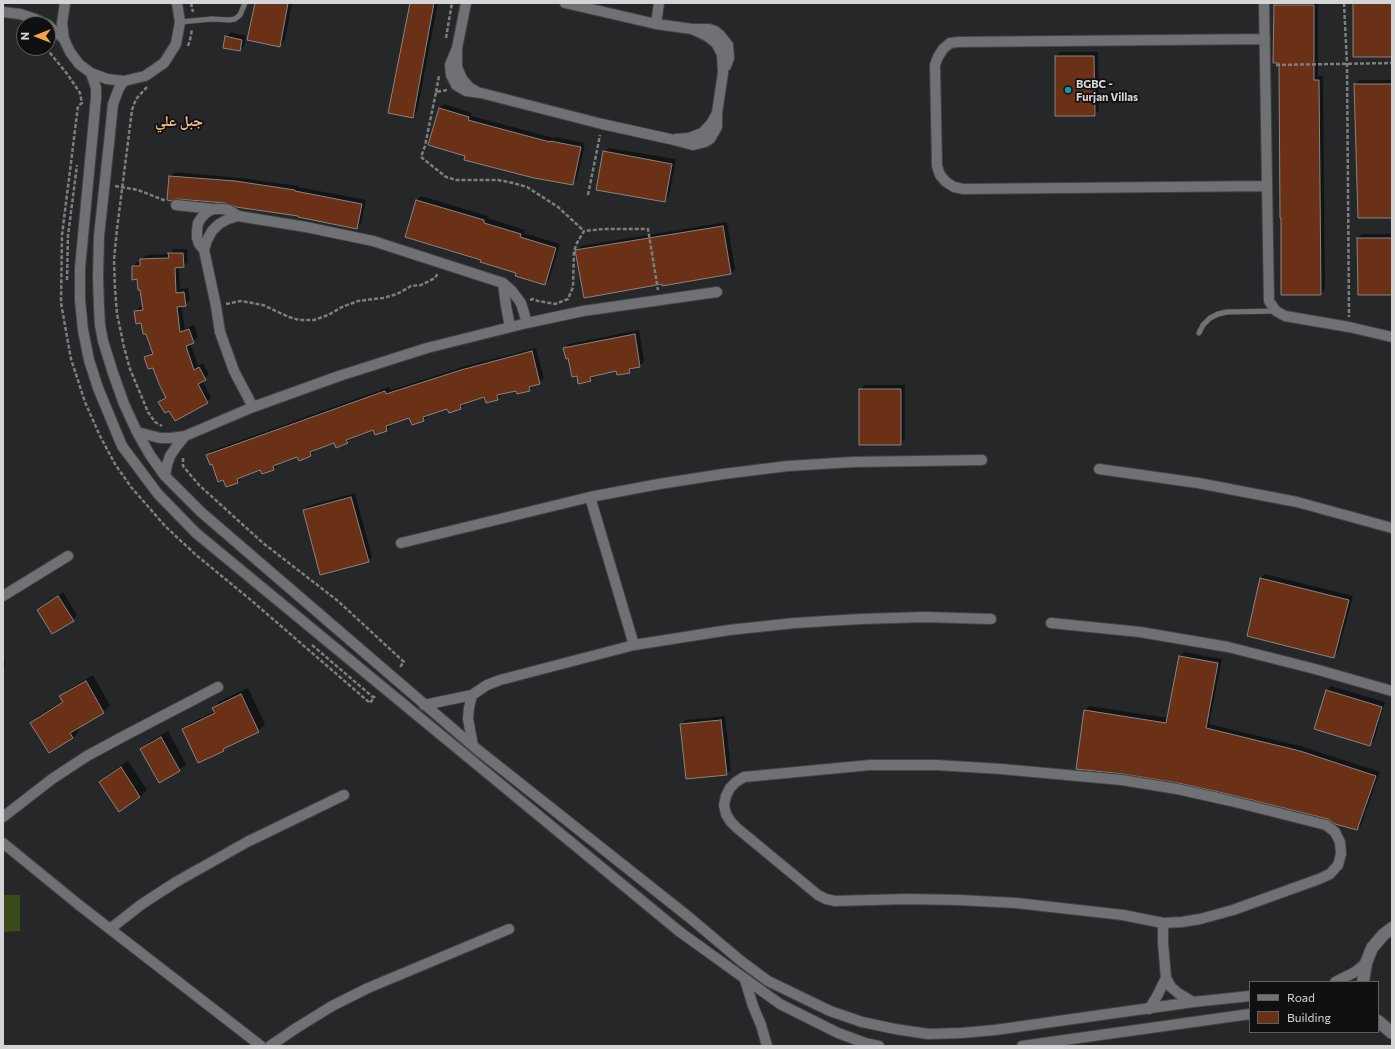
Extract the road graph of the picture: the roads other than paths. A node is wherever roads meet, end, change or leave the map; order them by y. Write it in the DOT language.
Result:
graph roads {
  1 [pos="65,3"];
  2 [pos="177,3"];
  3 [pos="245,3"];
  4 [pos="466,3"];
  5 [pos="565,3"];
  6 [pos="659,3"];
  7 [pos="1264,3"];
  8 [pos="3,12"];
  9 [pos="28,16"];
  10 [pos="180,22"];
  11 [pos="656,24"];
  12 [pos="56,32"];
  13 [pos="64,39"];
  14 [pos="1265,39"];
  15 [pos="91,73"];
  16 [pos="124,81"];
  17 [pos="1267,186"];
  18 [pos="176,205"];
  19 [pos="214,209"];
  20 [pos="238,216"];
  21 [pos="204,250"];
  22 [pos="503,283"];
  23 [pos="717,292"];
  24 [pos="1276,312"];
  25 [pos="528,323"];
  26 [pos="510,327"];
  27 [pos="1199,333"];
  28 [pos="1392,337"];
  29 [pos="253,407"];
  30 [pos="138,432"];
  31 [pos="173,442"];
  32 [pos="982,460"];
  33 [pos="1099,469"];
  34 [pos="166,476"];
  35 [pos="590,497"];
  36 [pos="1392,528"];
  37 [pos="401,543"];
  38 [pos="68,556"];
  39 [pos="3,596"];
  40 [pos="991,619"];
  41 [pos="1051,623"];
  42 [pos="634,645"];
  43 [pos="218,687"];
  44 [pos="1392,691"];
  45 [pos="472,695"];
  46 [pos="424,705"];
  47 [pos="473,746"];
  48 [pos="344,795"];
  49 [pos="3,817"];
  50 [pos="3,843"];
  51 [pos="1163,922"];
  52 [pos="1392,928"];
  53 [pos="110,929"];
  54 [pos="509,929"];
  55 [pos="1366,963"];
  56 [pos="1166,978"];
  57 [pos="745,980"];
  58 [pos="1337,981"];
  59 [pos="1363,981"];
  60 [pos="1249,996"];
  61 [pos="1193,1002"];
  62 [pos="1149,1009"];
  63 [pos="1249,1014"];
  64 [pos="1379,1022"];
  65 [pos="1392,1033"];
  66 [pos="862,1045"];
  67 [pos="261,1046"];
  68 [pos="270,1046"];
  69 [pos="767,1046"];
  70 [pos="879,1046"];
  71 [pos="1022,1046"];
  1 -- 13 [label="street"];
  2 -- 10 [label="street"];
  3 -- 10 [label="lane"];
  4 -- 11 [label="street"];
  5 -- 11 [label="street"];
  6 -- 11 [label="street"];
  7 -- 14 [label="street"];
  8 -- 9 [label="street"];
  10 -- 16 [label="street"];
  12 -- 13 [label="street"];
  13 -- 15 [label="street"];
  14 -- 17 [label="street"];
  14 -- 17 [label="street"];
  15 -- 16 [label="street"];
  15 -- 57 [label="street"];
  16 -- 30 [label="street"];
  17 -- 24 [label="street"];
  18 -- 19 [label="street"];
  19 -- 20 [label="street"];
  19 -- 21 [label="street"];
  20 -- 21 [label="street"];
  20 -- 22 [label="street"];
  21 -- 29 [label="street"];
  22 -- 25 [label="street"];
  22 -- 26 [label="street"];
  23 -- 25 [label="street"];
  24 -- 27 [label="lane"];
  24 -- 28 [label="street"];
  25 -- 26 [label="street"];
  26 -- 29 [label="street"];
  29 -- 31 [label="street"];
  30 -- 31 [label="street"];
  30 -- 34 [label="street"];
  31 -- 34 [label="street"];
  32 -- 35 [label="street"];
  33 -- 36 [label="street"];
  34 -- 46 [label="street"];
  35 -- 37 [label="street"];
  35 -- 42 [label="street"];
  38 -- 39 [label="street"];
  40 -- 42 [label="street"];
  41 -- 44 [label="street"];
  42 -- 45 [label="street"];
  43 -- 49 [label="street"];
  45 -- 46 [label="street"];
  45 -- 47 [label="street"];
  46 -- 47 [label="street"];
  47 -- 62 [label="street"];
  48 -- 53 [label="street"];
  50 -- 53 [label="street"];
  51 -- 51 [label="street"];
  51 -- 56 [label="street"];
  52 -- 55 [label="street"];
  53 -- 67 [label="street"];
  54 -- 68 [label="street"];
  55 -- 58 [label="street"];
  55 -- 59 [label="street"];
  56 -- 61 [label="street"];
  56 -- 62 [label="street"];
  57 -- 66 [label="street"];
  57 -- 69 [label="street"];
  60 -- 61 [label="street"];
  61 -- 62 [label="street"];
  63 -- 71 [label="street"];
  64 -- 65 [label="street"];
  66 -- 70 [label="street"];
}
